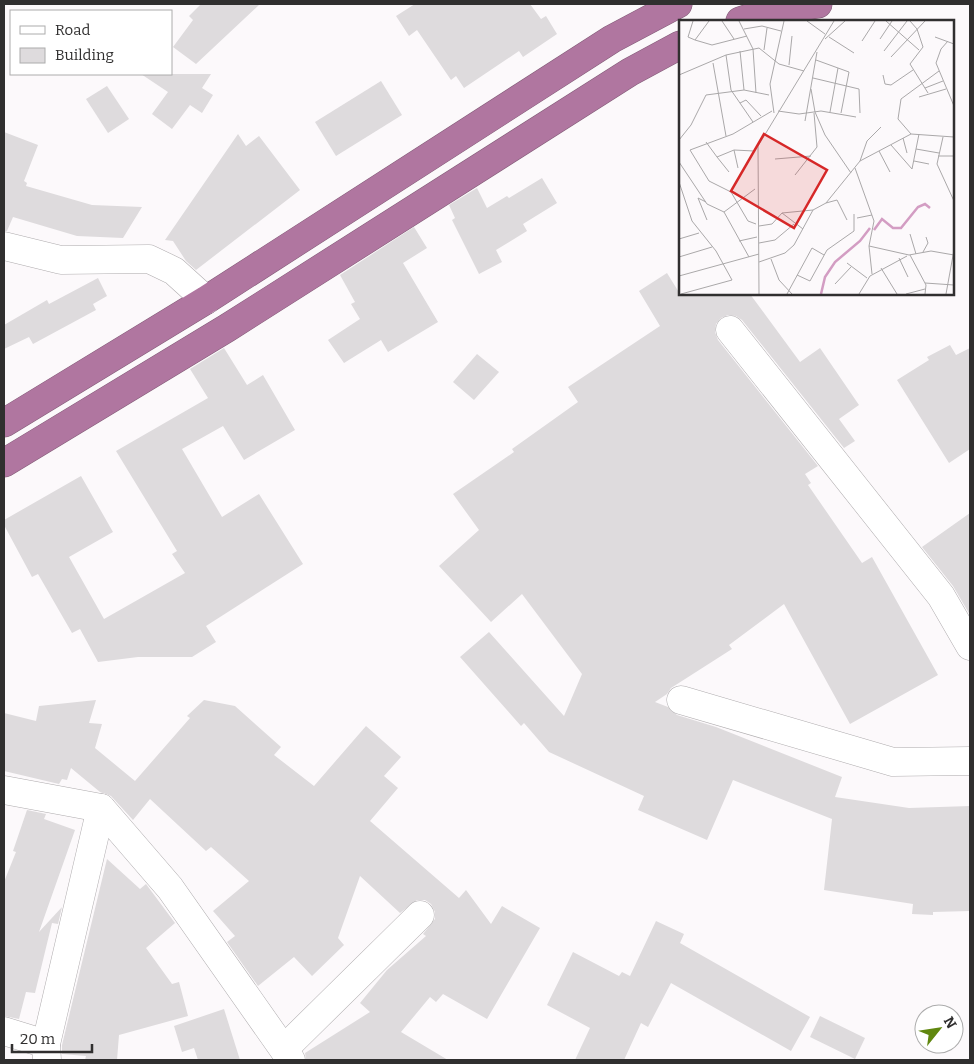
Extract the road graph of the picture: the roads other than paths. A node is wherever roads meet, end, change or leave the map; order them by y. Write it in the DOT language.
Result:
graph roads {
  1 [pos="678,4"];
  2 [pos="818,4"];
  3 [pos="743,20"];
  4 [pos="679,46"];
  5 [pos="4,246"];
  6 [pos="206,300"];
  7 [pos="730,330"];
  8 [pos="4,423"];
  9 [pos="4,463"];
  10 [pos="970,646"];
  11 [pos="681,700"];
  12 [pos="970,761"];
  13 [pos="4,790"];
  14 [pos="101,808"];
  15 [pos="420,915"];
  16 [pos="4,1031"];
  17 [pos="47,1052"];
  18 [pos="288,1055"];
  1 -- 6 [label="highway"];
  2 -- 3 [label="highway"];
  4 -- 9 [label="highway"];
  5 -- 6 [label="street"];
  6 -- 8 [label="highway"];
  7 -- 10 [label="street"];
  11 -- 12 [label="street"];
  13 -- 14 [label="street"];
  14 -- 17 [label="street"];
  14 -- 18 [label="street"];
  15 -- 18 [label="street"];
  16 -- 17 [label="street"];
}
